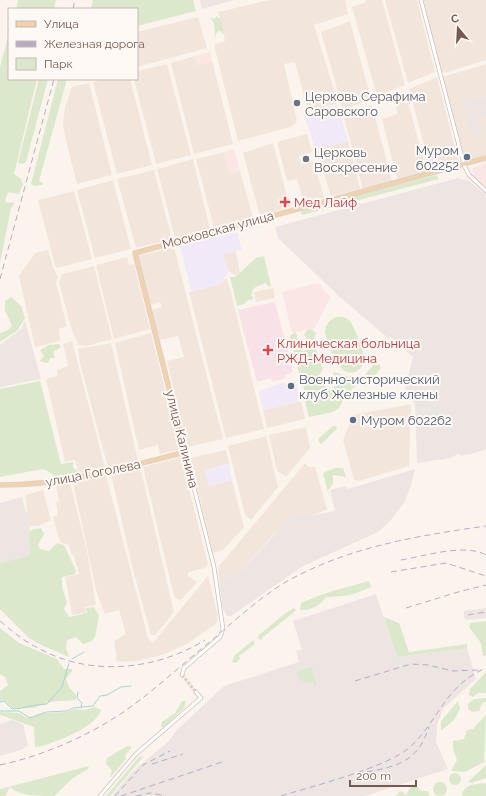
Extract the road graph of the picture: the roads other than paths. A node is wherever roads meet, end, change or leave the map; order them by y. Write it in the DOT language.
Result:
graph roads {
  1 [pos="421,0"];
  2 [pos="486,158"];
  3 [pos="464,165"];
  4 [pos="486,191"];
  5 [pos="135,253"];
  6 [pos="185,452"];
  7 [pos="0,485"];
  8 [pos="182,675"];
  9 [pos="196,692"];
  10 [pos="100,796"];
  1 -- 3 [label="street"];
  2 -- 3 [label="main road, Московская улица"];
  3 -- 4 [label="street"];
  3 -- 5 [label="main road, Московская улица"];
  5 -- 6 [label="main road, улица Калинина"];
  6 -- 7 [label="main road, улица Гоголева"];
  6 -- 8 [label="street, улица Калинина"];
  9 -- 10 [label="street"];
}
